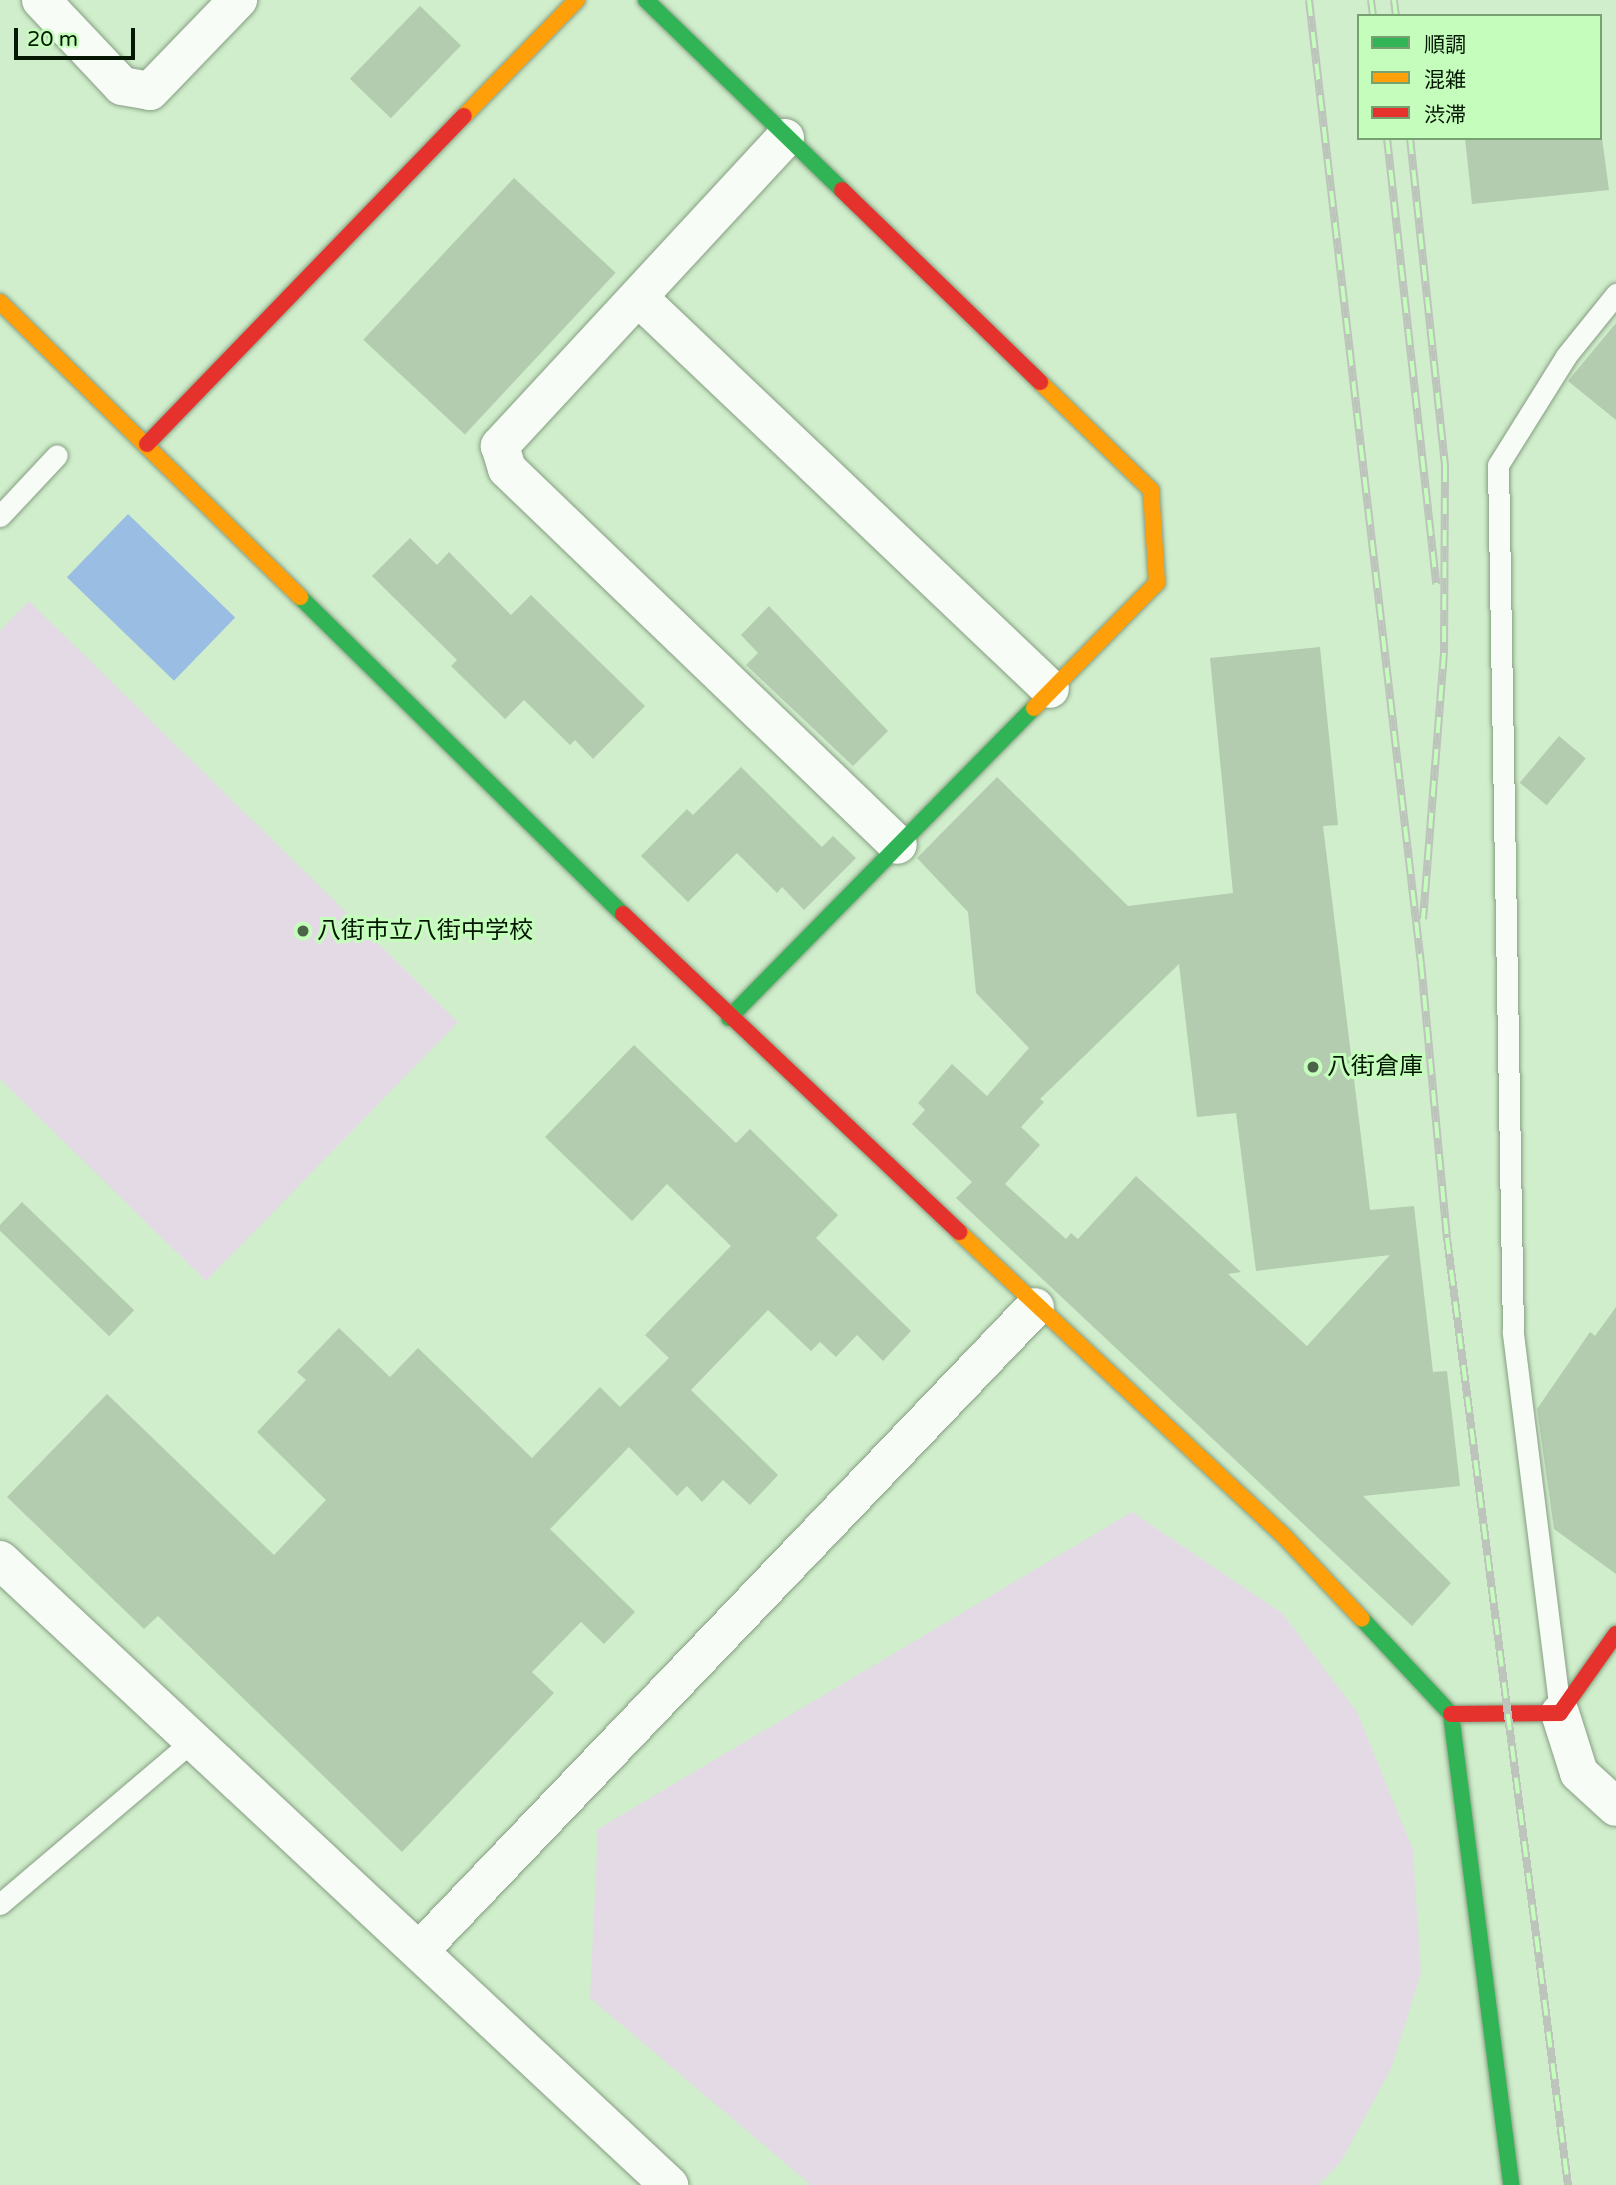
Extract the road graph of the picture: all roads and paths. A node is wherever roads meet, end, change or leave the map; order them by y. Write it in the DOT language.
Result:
graph roads {
  1 [pos="41,0"];
  2 [pos="238,0"];
  3 [pos="577,0"];
  4 [pos="646,0"];
  5 [pos="785,138"];
  6 [pos="1616,294"];
  7 [pos="639,298"];
  8 [pos="0,302"];
  9 [pos="147,444"];
  10 [pos="57,454"];
  11 [pos="0,516"];
  12 [pos="1050,689"];
  13 [pos="898,845"];
  14 [pos="729,1017"];
  15 [pos="1035,1307"];
  16 [pos="8,1583"];
  17 [pos="1616,1634"];
  18 [pos="1560,1713"];
  19 [pos="1451,1714"];
  20 [pos="192,1741"];
  21 [pos="1616,1807"];
  22 [pos="0,1904"];
  23 [pos="419,1951"];
  24 [pos="669,2185"];
  25 [pos="1511,2185"];
  1 -- 2 [label="street"];
  3 -- 9 [label="street"];
  4 -- 5 [label="street"];
  5 -- 7 [label="street"];
  5 -- 12 [label="street"];
  6 -- 18 [label="lane"];
  7 -- 12 [label="street"];
  7 -- 13 [label="street"];
  8 -- 9 [label="street"];
  9 -- 14 [label="street"];
  10 -- 11 [label="lane"];
  12 -- 13 [label="street"];
  13 -- 14 [label="street"];
  14 -- 15 [label="street"];
  15 -- 19 [label="street"];
  15 -- 23 [label="street"];
  16 -- 20 [label="street"];
  17 -- 18 [label="street"];
  18 -- 19 [label="street"];
  18 -- 21 [label="street"];
  19 -- 25 [label="street"];
  20 -- 22 [label="lane"];
  20 -- 23 [label="street"];
  23 -- 24 [label="street"];
}
